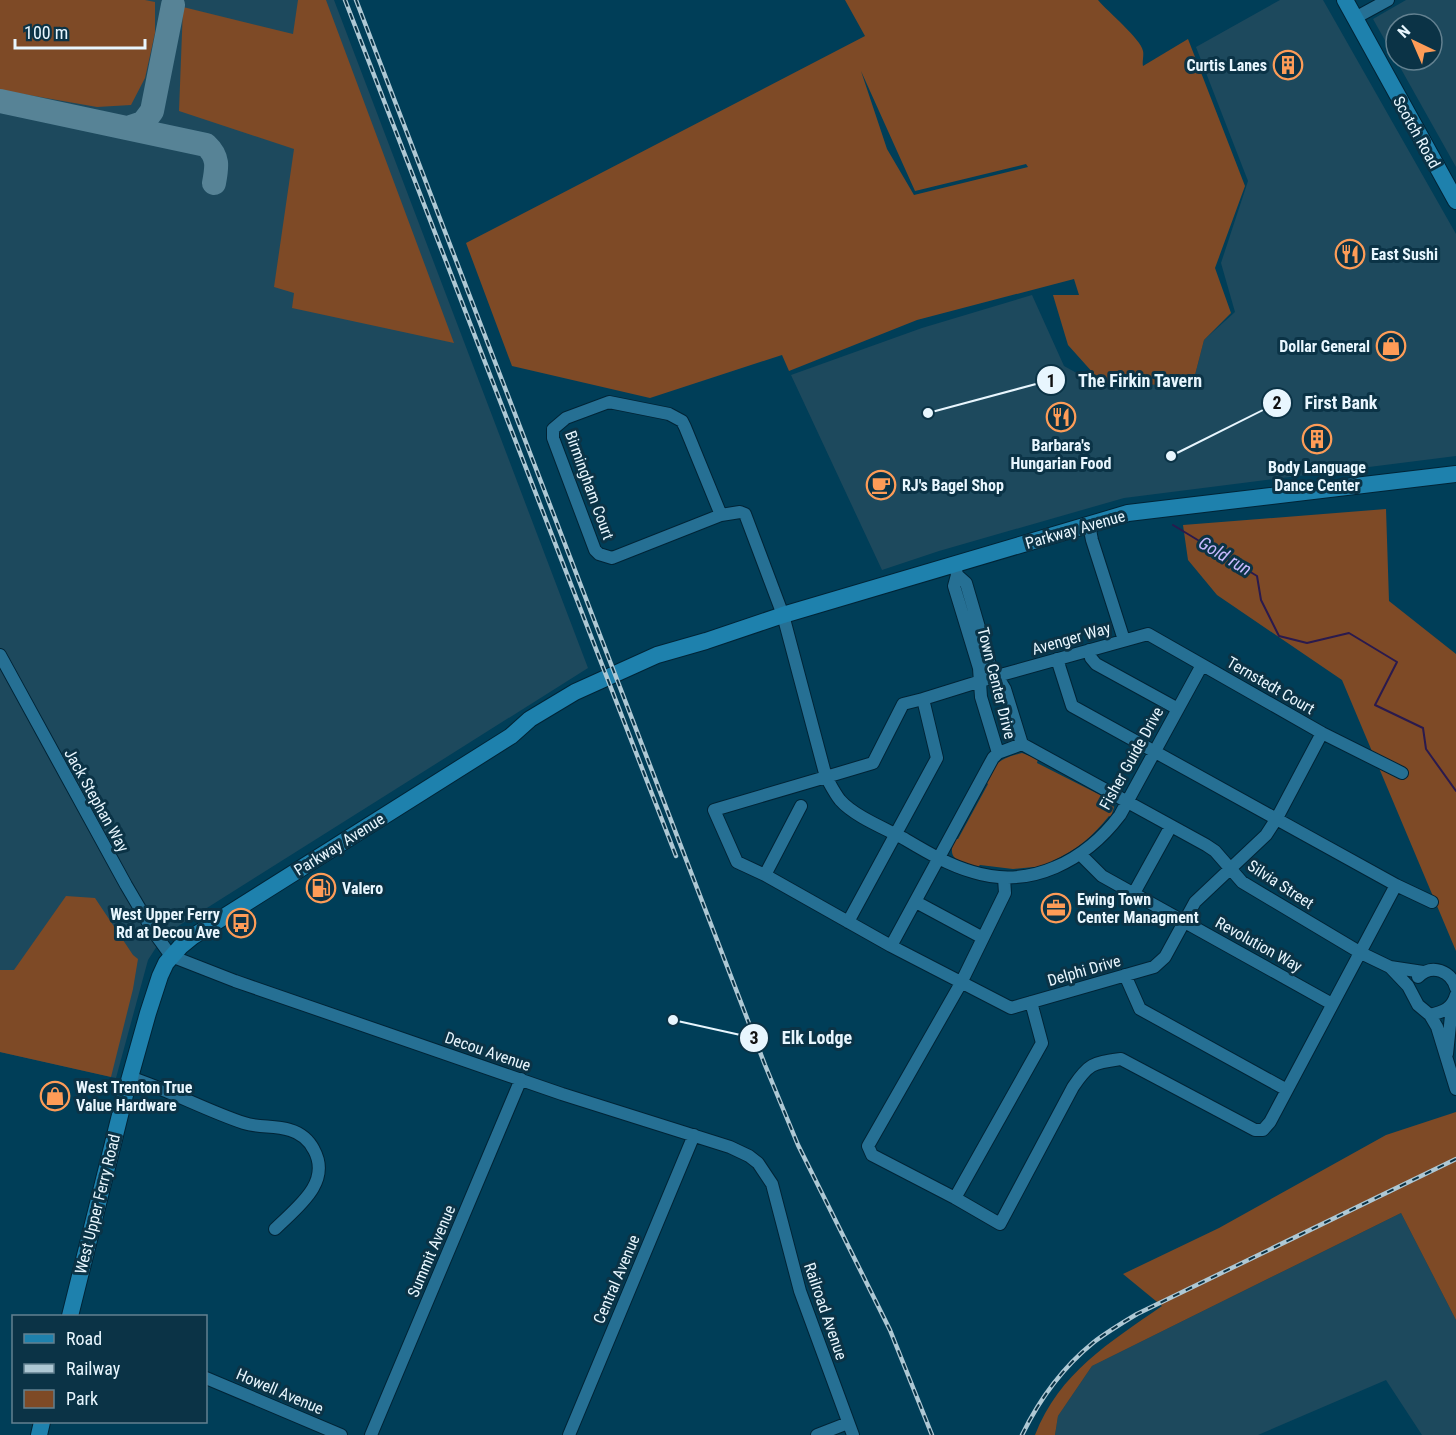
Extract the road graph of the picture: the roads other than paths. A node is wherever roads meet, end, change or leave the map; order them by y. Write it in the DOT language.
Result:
graph roads {
  1 [pos="1345,0"];
  2 [pos="1388,0"];
  3 [pos="1355,18"];
  4 [pos="1456,201"];
  5 [pos="1456,474"];
  6 [pos="721,515"];
  7 [pos="1089,525"];
  8 [pos="956,569"];
  9 [pos="783,615"];
  10 [pos="1124,640"];
  11 [pos="1089,650"];
  12 [pos="0,656"];
  13 [pos="1058,659"];
  14 [pos="1203,665"];
  15 [pos="997,676"];
  16 [pos="980,680"];
  17 [pos="923,699"];
  18 [pos="1178,709"];
  19 [pos="1322,733"];
  20 [pos="1022,744"];
  21 [pos="1154,752"];
  22 [pos="998,753"];
  23 [pos="1402,774"];
  24 [pos="826,777"];
  25 [pos="1127,801"];
  26 [pos="801,806"];
  27 [pos="1277,818"];
  28 [pos="1171,826"];
  29 [pos="896,834"];
  30 [pos="1080,854"];
  31 [pos="939,858"];
  32 [pos="1230,868"];
  33 [pos="765,875"];
  34 [pos="1004,879"];
  35 [pos="1396,885"];
  36 [pos="1134,893"];
  37 [pos="916,902"];
  38 [pos="1432,902"];
  39 [pos="1184,921"];
  40 [pos="848,922"];
  41 [pos="983,938"];
  42 [pos="891,946"];
  43 [pos="1361,952"];
  44 [pos="171,956"];
  45 [pos="1390,967"];
  46 [pos="1423,972"];
  47 [pos="1125,975"];
  48 [pos="1454,981"];
  49 [pos="961,983"];
  50 [pos="1411,992"];
  51 [pos="1031,1002"];
  52 [pos="1332,1004"];
  53 [pos="1454,1006"];
  54 [pos="1430,1015"];
  55 [pos="1447,1056"];
  56 [pos="129,1077"];
  57 [pos="520,1079"];
  58 [pos="1456,1089"];
  59 [pos="1287,1090"];
  60 [pos="694,1135"];
  61 [pos="776,1196"];
  62 [pos="955,1198"];
  63 [pos="275,1229"];
  64 [pos="70,1315"];
  65 [pos="207,1378"];
  66 [pos="850,1429"];
  67 [pos="341,1435"];
  68 [pos="371,1435"];
  69 [pos="568,1435"];
  70 [pos="817,1435"];
  1 -- 3 [label="main road, Scotch Road"];
  2 -- 3 [label="street"];
  3 -- 4 [label="main road, Scotch Road"];
  5 -- 7 [label="main road, Parkway Avenue"];
  6 -- 6 [label="street, Birmingham Court"];
  6 -- 9 [label="street, Fisher Guide Drive"];
  7 -- 8 [label="main road, Parkway Avenue"];
  7 -- 10 [label="street, Avenger Way"];
  8 -- 9 [label="main road, Parkway Avenue"];
  8 -- 15 [label="street, Town Center Drive"];
  8 -- 16 [label="street, Town Center Drive"];
  9 -- 24 [label="street, Fisher Guide Drive"];
  9 -- 44 [label="main road, Parkway Avenue"];
  10 -- 11 [label="street, Avenger Way"];
  10 -- 14 [label="street, Ternstedt Court"];
  11 -- 13 [label="street, Avenger Way"];
  11 -- 18 [label="street"];
  12 -- 44 [label="street, Jack Stephan Way"];
  13 -- 15 [label="street, Avenger Way"];
  13 -- 21 [label="street"];
  14 -- 18 [label="street, Fisher Guide Drive"];
  14 -- 19 [label="street, Ternstedt Court"];
  15 -- 16 [label="street, Avenger Way"];
  15 -- 20 [label="street, Town Center Drive"];
  16 -- 17 [label="street, Avenger Way"];
  16 -- 22 [label="street, Town Center Drive"];
  17 -- 24 [label="street, Avenger Way"];
  17 -- 29 [label="street"];
  18 -- 21 [label="street, Fisher Guide Drive"];
  19 -- 23 [label="street, Ternstedt Court"];
  19 -- 27 [label="street, Delphi Drive"];
  20 -- 22 [label="street"];
  20 -- 25 [label="street, Silvia Street"];
  21 -- 25 [label="street, Fisher Guide Drive"];
  21 -- 27 [label="street"];
  22 -- 31 [label="street, Town Center Drive"];
  24 -- 29 [label="street, Fisher Guide Drive"];
  24 -- 33 [label="street, Delphi Drive"];
  25 -- 28 [label="street, Silvia Street"];
  25 -- 30 [label="street, Fisher Guide Drive"];
  26 -- 33 [label="street"];
  27 -- 32 [label="street, Delphi Drive"];
  27 -- 35 [label="street"];
  28 -- 32 [label="street, Silvia Street"];
  28 -- 36 [label="street"];
  29 -- 31 [label="street, Fisher Guide Drive"];
  29 -- 40 [label="street"];
  30 -- 34 [label="street, Fisher Guide Drive"];
  30 -- 36 [label="street, Revolution Way"];
  31 -- 34 [label="street, Fisher Guide Drive"];
  31 -- 37 [label="street, Town Center Drive"];
  32 -- 39 [label="street, Delphi Drive"];
  32 -- 43 [label="street, Silvia Street"];
  33 -- 40 [label="street, Delphi Drive"];
  34 -- 41 [label="street"];
  35 -- 38 [label="street"];
  35 -- 43 [label="street"];
  36 -- 39 [label="street, Revolution Way"];
  37 -- 41 [label="street"];
  37 -- 42 [label="street, Town Center Drive"];
  39 -- 47 [label="street, Delphi Drive"];
  39 -- 52 [label="street, Revolution Way"];
  40 -- 42 [label="street, Delphi Drive"];
  41 -- 49 [label="street"];
  42 -- 49 [label="street, Delphi Drive"];
  43 -- 45 [label="street, Silvia Street"];
  43 -- 52 [label="street"];
  44 -- 56 [label="main road, West Upper Ferry Road"];
  44 -- 57 [label="street, Decou Avenue"];
  45 -- 46 [label="street"];
  45 -- 50 [label="street"];
  46 -- 48 [label="street"];
  46 -- 50 [label="street"];
  47 -- 51 [label="street, Delphi Drive"];
  47 -- 59 [label="street"];
  49 -- 51 [label="street, Delphi Drive"];
  49 -- 62 [label="street"];
  50 -- 54 [label="street"];
  51 -- 62 [label="street"];
  52 -- 59 [label="street"];
  53 -- 54 [label="street"];
  53 -- 55 [label="street"];
  54 -- 55 [label="street"];
  55 -- 58 [label="street"];
  56 -- 63 [label="street"];
  56 -- 64 [label="main road, West Upper Ferry Road"];
  57 -- 60 [label="street, Decou Avenue"];
  57 -- 68 [label="street, Summit Avenue"];
  59 -- 62 [label="street"];
  60 -- 61 [label="street, Decou Avenue"];
  60 -- 69 [label="street, Central Avenue"];
  61 -- 66 [label="street, Railroad Avenue"];
  65 -- 67 [label="street, Howell Avenue"];
  66 -- 70 [label="street"];
}
